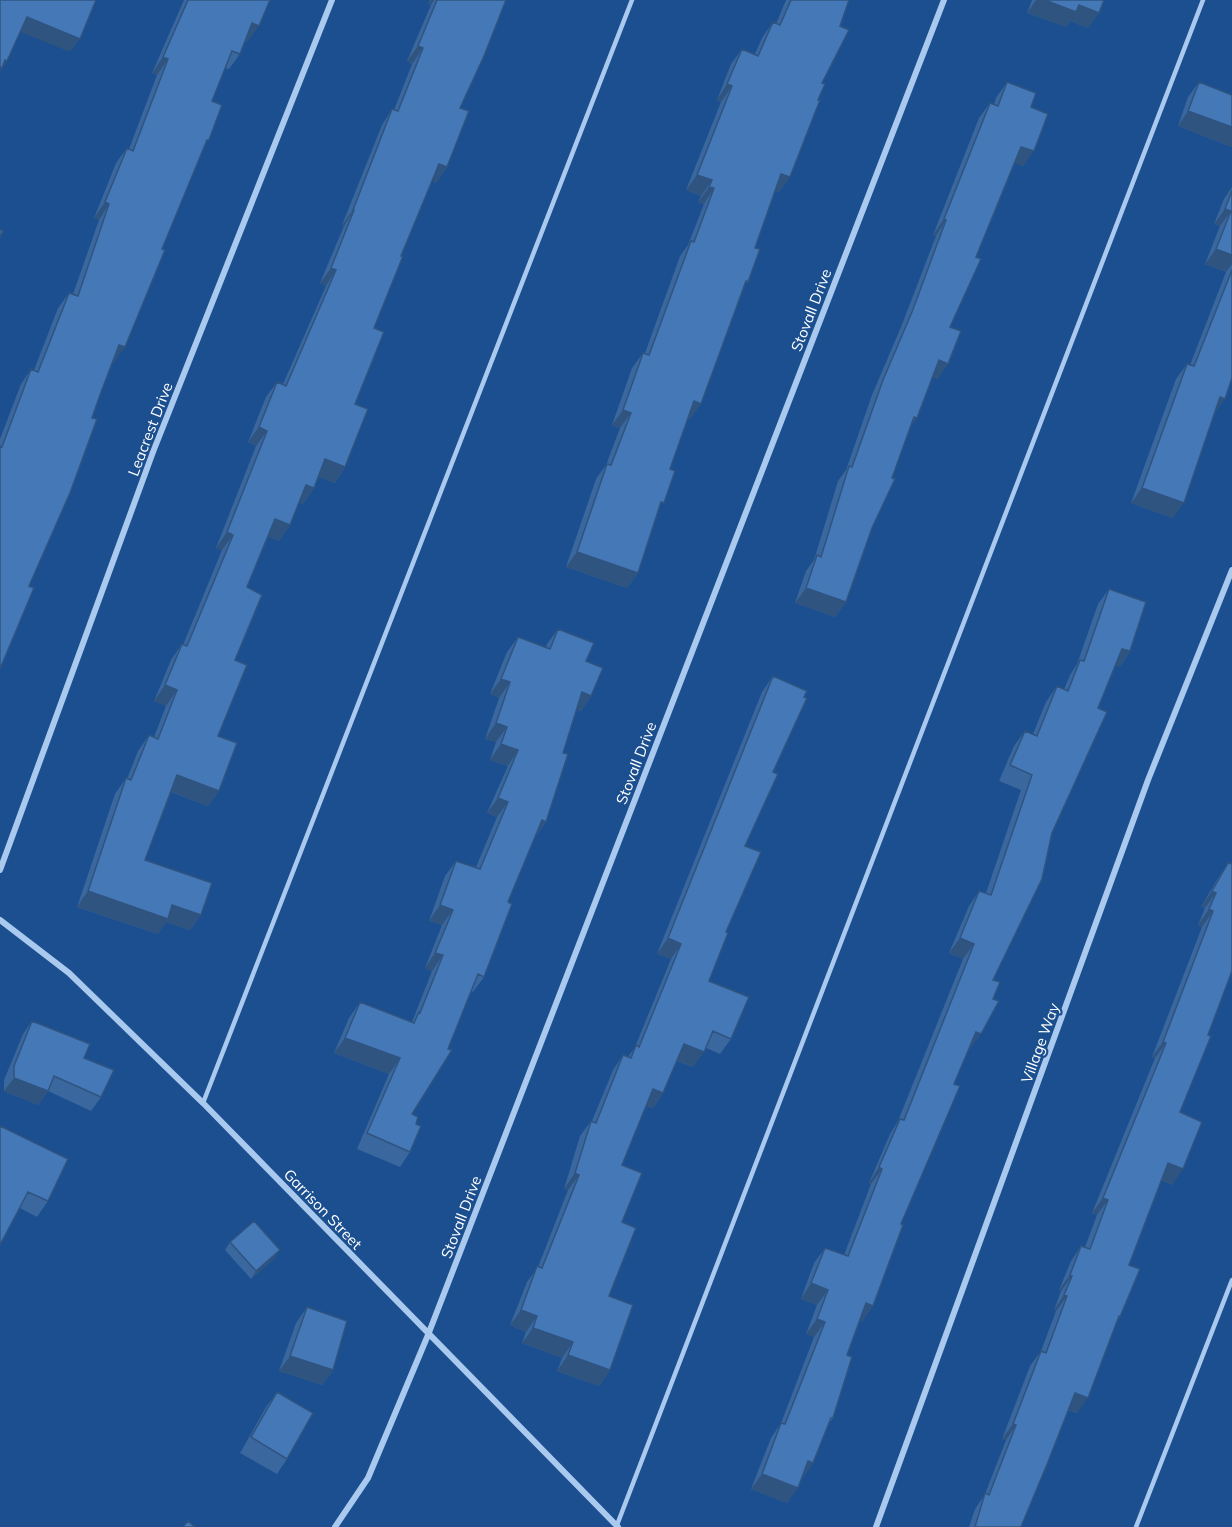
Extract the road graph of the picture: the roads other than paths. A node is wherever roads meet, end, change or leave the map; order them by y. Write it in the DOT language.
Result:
graph roads {
  1 [pos="332,0"];
  2 [pos="632,0"];
  3 [pos="944,0"];
  4 [pos="1203,0"];
  5 [pos="1232,570"];
  6 [pos="0,870"];
  7 [pos="0,920"];
  8 [pos="203,1102"];
  9 [pos="1232,1280"];
  10 [pos="428,1335"];
  11 [pos="618,1526"];
  12 [pos="335,1527"];
  13 [pos="876,1527"];
  14 [pos="1136,1527"];
  1 -- 6 [label="street, Leacrest Drive"];
  2 -- 8 [label="lane"];
  3 -- 10 [label="street, Stovall Drive"];
  4 -- 11 [label="lane"];
  5 -- 13 [label="street, Village Way"];
  7 -- 8 [label="street, Garrison Street"];
  8 -- 10 [label="street, Garrison Street"];
  9 -- 14 [label="lane"];
  10 -- 11 [label="street, Garrison Street"];
  10 -- 12 [label="street, Stovall Drive"];
}
